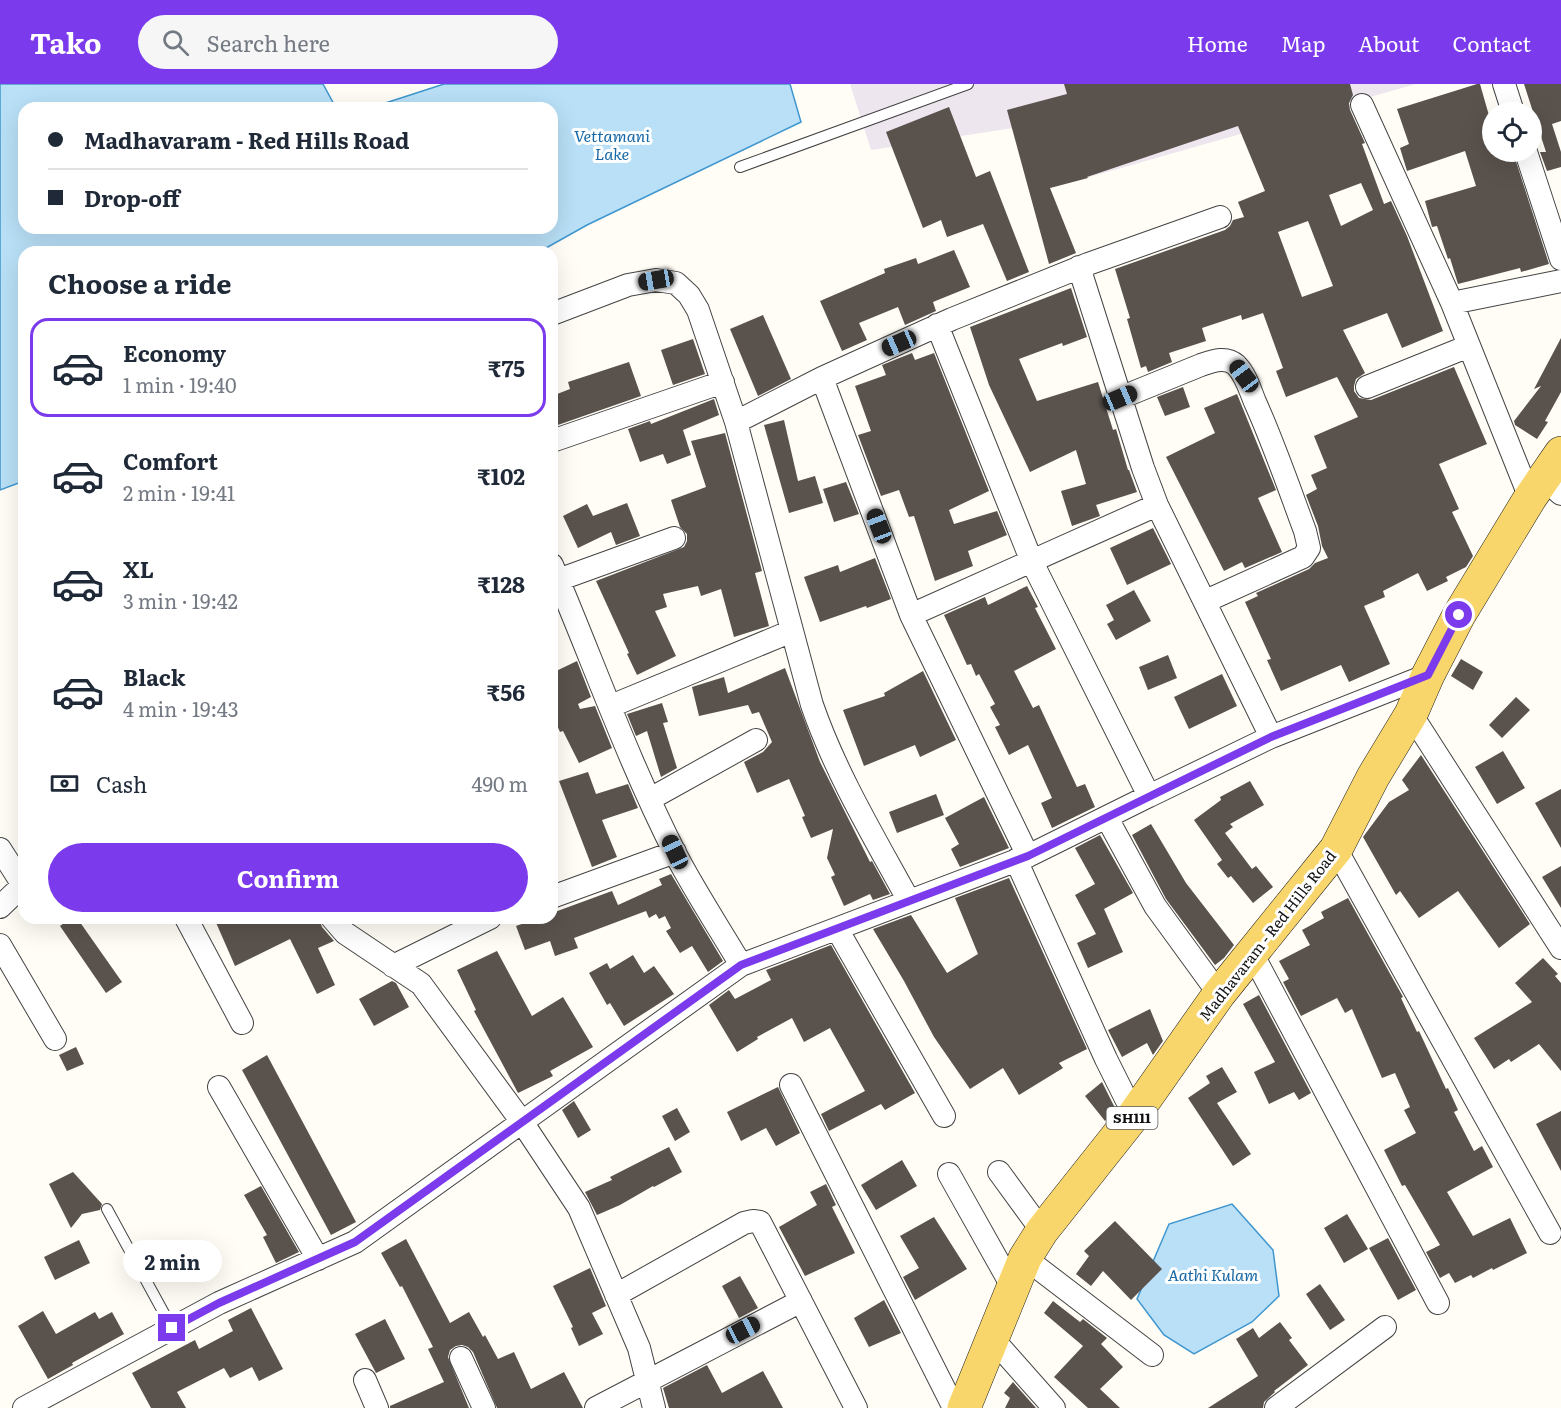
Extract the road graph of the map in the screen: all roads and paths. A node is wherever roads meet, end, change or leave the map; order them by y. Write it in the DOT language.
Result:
graph roads {
  1 [pos="968,84"];
  2 [pos="1504,84"];
  3 [pos="1510,102"];
  4 [pos="1362,105"];
  5 [pos="1529,162"];
  6 [pos="740,167"];
  7 [pos="1220,217"];
  8 [pos="1561,259"];
  9 [pos="1079,267"];
  10 [pos="1561,281"];
  11 [pos="1452,303"];
  12 [pos="558,312"];
  13 [pos="937,325"];
  14 [pos="1469,345"];
  15 [pos="822,378"];
  16 [pos="723,382"];
  17 [pos="1366,387"];
  18 [pos="1120,398"];
  19 [pos="736,422"];
  20 [pos="558,439"];
  21 [pos="1549,481"];
  22 [pos="1157,505"];
  23 [pos="674,538"];
  24 [pos="1032,562"];
  25 [pos="558,572"];
  26 [pos="558,580"];
  27 [pos="1206,601"];
  28 [pos="911,615"];
  29 [pos="792,631"];
  30 [pos="1428,675"];
  31 [pos="611,706"];
  32 [pos="1411,714"];
  33 [pos="1271,737"];
  34 [pos="756,740"];
  35 [pos="1149,796"];
  36 [pos="650,799"];
  37 [pos="1107,818"];
  38 [pos="0,849"];
  39 [pos="1336,849"];
  40 [pos="675,852"];
  41 [pos="1022,858"];
  42 [pos="18,877"];
  43 [pos="18,890"];
  44 [pos="558,895"];
  45 [pos="909,901"];
  46 [pos="0,907"];
  47 [pos="189,924"];
  48 [pos="337,924"];
  49 [pos="478,924"];
  50 [pos="837,929"];
  51 [pos="0,945"];
  52 [pos="1561,948"];
  53 [pos="1253,955"];
  54 [pos="741,965"];
  55 [pos="393,966"];
  56 [pos="1219,994"];
  57 [pos="242,1023"];
  58 [pos="55,1039"];
  59 [pos="791,1085"];
  60 [pos="219,1088"];
  61 [pos="1134,1115"];
  62 [pos="944,1116"];
  63 [pos="522,1122"];
  64 [pos="999,1172"];
  65 [pos="949,1174"];
  66 [pos="107,1209"];
  67 [pos="1042,1231"];
  68 [pos="1550,1233"];
  69 [pos="1024,1258"];
  70 [pos="318,1259"];
  71 [pos="1012,1288"];
  72 [pos="616,1295"];
  73 [pos="801,1300"];
  74 [pos="1438,1303"];
  75 [pos="1385,1327"];
  76 [pos="172,1328"];
  77 [pos="992,1338"];
  78 [pos="1152,1355"];
  79 [pos="461,1358"];
  80 [pos="364,1380"];
  81 [pos="647,1380"];
  82 [pos="24,1408"];
  83 [pos="377,1408"];
  84 [pos="484,1408"];
  85 [pos="596,1408"];
  86 [pos="654,1408"];
  87 [pos="856,1408"];
  88 [pos="954,1408"];
  89 [pos="964,1408"];
  90 [pos="1054,1408"];
  91 [pos="1276,1408"];
  1 -- 6 [label="lane"];
  2 -- 3 [label="street"];
  4 -- 11 [label="street"];
  5 -- 8 [label="street"];
  7 -- 9 [label="street"];
  9 -- 13 [label="street"];
  9 -- 18 [label="street"];
  10 -- 11 [label="street"];
  11 -- 14 [label="street"];
  12 -- 16 [label="street"];
  13 -- 15 [label="street"];
  13 -- 24 [label="street"];
  14 -- 17 [label="street"];
  14 -- 21 [label="street"];
  15 -- 19 [label="street"];
  15 -- 28 [label="street"];
  16 -- 19 [label="street"];
  16 -- 20 [label="street"];
  18 -- 22 [label="street"];
  18 -- 27 [label="street"];
  19 -- 29 [label="street"];
  21 -- 30 [label="main road, Madhavaram - Red Hills Road / SH111"];
  22 -- 24 [label="street"];
  22 -- 27 [label="street"];
  23 -- 25 [label="street"];
  24 -- 28 [label="street"];
  24 -- 35 [label="street"];
  26 -- 31 [label="street"];
  27 -- 33 [label="street"];
  28 -- 41 [label="street"];
  29 -- 31 [label="street"];
  29 -- 45 [label="street"];
  30 -- 32 [label="main road, Madhavaram - Red Hills Road / SH111"];
  30 -- 33 [label="street"];
  31 -- 36 [label="street"];
  32 -- 39 [label="main road, Madhavaram - Red Hills Road / SH111"];
  32 -- 52 [label="street"];
  33 -- 35 [label="street"];
  34 -- 36 [label="street"];
  35 -- 37 [label="street"];
  36 -- 40 [label="street"];
  37 -- 41 [label="street"];
  37 -- 56 [label="street"];
  38 -- 42 [label="street"];
  39 -- 53 [label="main road, Madhavaram - Red Hills Road / SH111"];
  39 -- 68 [label="street"];
  40 -- 44 [label="street"];
  40 -- 54 [label="street"];
  41 -- 45 [label="street"];
  41 -- 61 [label="street"];
  43 -- 46 [label="street"];
  45 -- 50 [label="street"];
  47 -- 57 [label="street"];
  48 -- 55 [label="street"];
  49 -- 55 [label="street"];
  50 -- 54 [label="street"];
  50 -- 62 [label="street"];
  51 -- 58 [label="street"];
  53 -- 56 [label="main road, Madhavaram - Red Hills Road / SH111"];
  53 -- 74 [label="street"];
  54 -- 63 [label="street"];
  55 -- 63 [label="street"];
  56 -- 61 [label="main road, Madhavaram - Red Hills Road / SH111"];
  59 -- 88 [label="street"];
  60 -- 70 [label="street"];
  61 -- 67 [label="main road, Madhavaram - Red Hills Road / SH111"];
  63 -- 70 [label="street"];
  63 -- 72 [label="street"];
  64 -- 67 [label="street"];
  65 -- 71 [label="street"];
  66 -- 76 [label="lane"];
  67 -- 69 [label="main road, Madhavaram - Red Hills Road / SH111"];
  69 -- 71 [label="main road, Madhavaram - Red Hills Road / SH111"];
  69 -- 78 [label="street"];
  70 -- 76 [label="street"];
  71 -- 77 [label="main road, Madhavaram - Red Hills Road / SH111"];
  72 -- 73 [label="street"];
  72 -- 81 [label="street"];
  73 -- 81 [label="street"];
  73 -- 87 [label="street"];
  75 -- 91 [label="street"];
  76 -- 82 [label="street"];
  77 -- 89 [label="main road, Madhavaram - Red Hills Road / SH111"];
  77 -- 90 [label="street"];
  79 -- 84 [label="street"];
  80 -- 83 [label="street"];
  81 -- 85 [label="street"];
  81 -- 86 [label="street"];
}
